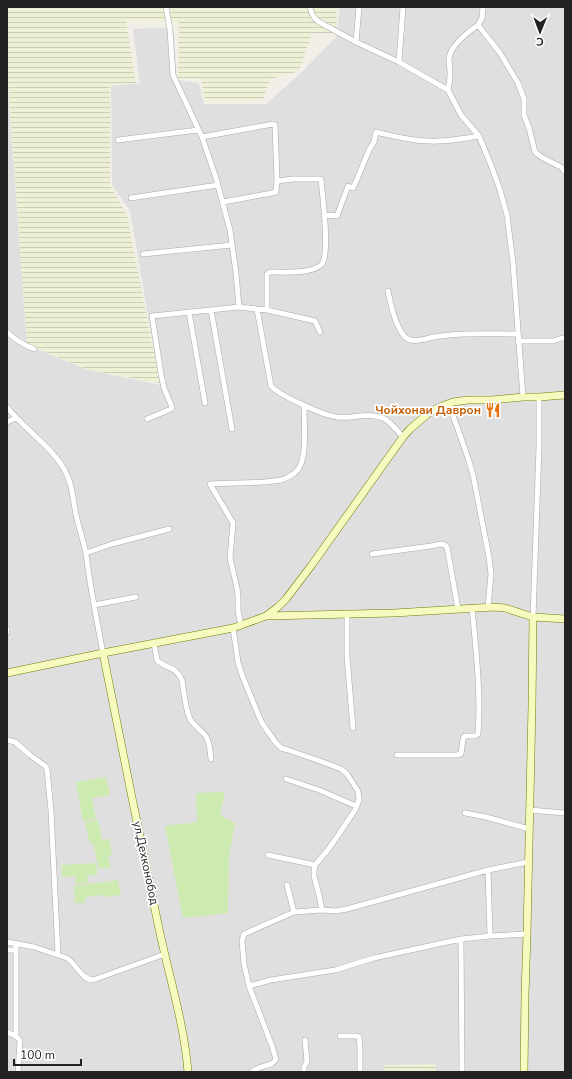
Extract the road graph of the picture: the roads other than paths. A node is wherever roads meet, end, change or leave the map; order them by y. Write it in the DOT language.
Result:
graph roads {
  1 [pos="166,7"];
  2 [pos="310,7"];
  3 [pos="359,7"];
  4 [pos="403,7"];
  5 [pos="483,7"];
  6 [pos="478,25"];
  7 [pos="356,42"];
  8 [pos="399,62"];
  9 [pos="448,90"];
  10 [pos="198,130"];
  11 [pos="479,136"];
  12 [pos="202,137"];
  13 [pos="118,140"];
  14 [pos="565,172"];
  15 [pos="277,180"];
  16 [pos="218,185"];
  17 [pos="131,198"];
  18 [pos="223,202"];
  19 [pos="325,215"];
  20 [pos="232,245"];
  21 [pos="143,254"];
  22 [pos="388,291"];
  23 [pos="239,308"];
  24 [pos="257,309"];
  25 [pos="211,310"];
  26 [pos="268,310"];
  27 [pos="189,312"];
  28 [pos="7,332"];
  29 [pos="320,332"];
  30 [pos="518,334"];
  31 [pos="565,338"];
  32 [pos="518,342"];
  33 [pos="34,350"];
  34 [pos="565,395"];
  35 [pos="523,397"];
  36 [pos="539,397"];
  37 [pos="205,403"];
  38 [pos="449,404"];
  39 [pos="304,405"];
  40 [pos="7,407"];
  41 [pos="16,418"];
  42 [pos="147,419"];
  43 [pos="7,422"];
  44 [pos="232,429"];
  45 [pos="403,437"];
  46 [pos="169,529"];
  47 [pos="86,553"];
  48 [pos="372,554"];
  49 [pos="136,597"];
  50 [pos="94,605"];
  51 [pos="488,607"];
  52 [pos="472,608"];
  53 [pos="458,609"];
  54 [pos="347,614"];
  55 [pos="266,616"];
  56 [pos="533,617"];
  57 [pos="565,619"];
  58 [pos="240,626"];
  59 [pos="233,628"];
  60 [pos="154,643"];
  61 [pos="103,653"];
  62 [pos="7,674"];
  63 [pos="353,728"];
  64 [pos="7,740"];
  65 [pos="397,755"];
  66 [pos="211,759"];
  67 [pos="286,779"];
  68 [pos="356,806"];
  69 [pos="529,810"];
  70 [pos="465,813"];
  71 [pos="565,813"];
  72 [pos="529,829"];
  73 [pos="268,855"];
  74 [pos="528,862"];
  75 [pos="315,864"];
  76 [pos="488,870"];
  77 [pos="286,885"];
  78 [pos="322,910"];
  79 [pos="294,912"];
  80 [pos="527,934"];
  81 [pos="490,936"];
  82 [pos="461,939"];
  83 [pos="7,942"];
  84 [pos="16,943"];
  85 [pos="7,950"];
  86 [pos="16,950"];
  87 [pos="58,954"];
  88 [pos="165,954"];
  89 [pos="249,986"];
  90 [pos="7,1032"];
  91 [pos="16,1036"];
  92 [pos="340,1036"];
  93 [pos="305,1040"];
  94 [pos="18,1072"];
  95 [pos="188,1072"];
  96 [pos="252,1072"];
  97 [pos="304,1072"];
  98 [pos="360,1072"];
  99 [pos="462,1072"];
  100 [pos="524,1072"];
  1 -- 10 [label="street"];
  2 -- 7 [label="street"];
  3 -- 7 [label="street"];
  4 -- 8 [label="street"];
  5 -- 6 [label="street"];
  6 -- 9 [label="street"];
  6 -- 14 [label="street"];
  7 -- 8 [label="street"];
  8 -- 9 [label="street"];
  9 -- 11 [label="street"];
  10 -- 12 [label="street"];
  10 -- 13 [label="street"];
  11 -- 19 [label="street"];
  11 -- 30 [label="street"];
  12 -- 15 [label="street"];
  12 -- 16 [label="street"];
  15 -- 18 [label="street"];
  15 -- 19 [label="street"];
  16 -- 17 [label="street"];
  16 -- 18 [label="street"];
  18 -- 20 [label="street"];
  19 -- 26 [label="street"];
  20 -- 21 [label="street"];
  20 -- 23 [label="street"];
  22 -- 30 [label="street"];
  23 -- 24 [label="street"];
  23 -- 25 [label="street"];
  24 -- 26 [label="street"];
  24 -- 39 [label="street"];
  25 -- 27 [label="street"];
  25 -- 44 [label="street"];
  26 -- 29 [label="street"];
  27 -- 37 [label="street"];
  27 -- 42 [label="street"];
  28 -- 33 [label="street"];
  30 -- 32 [label="street"];
  31 -- 32 [label="street"];
  32 -- 35 [label="street"];
  34 -- 36 [label="street"];
  35 -- 36 [label="street"];
  35 -- 38 [label="street"];
  36 -- 56 [label="street"];
  38 -- 45 [label="street"];
  38 -- 51 [label="street"];
  39 -- 45 [label="street"];
  39 -- 58 [label="street"];
  40 -- 41 [label="street"];
  41 -- 43 [label="street"];
  41 -- 47 [label="street"];
  45 -- 55 [label="street"];
  46 -- 47 [label="street"];
  47 -- 50 [label="street"];
  48 -- 53 [label="street"];
  49 -- 50 [label="street"];
  50 -- 61 [label="street"];
  51 -- 52 [label="street"];
  51 -- 56 [label="street"];
  52 -- 53 [label="street"];
  52 -- 65 [label="street"];
  53 -- 54 [label="street"];
  54 -- 55 [label="street"];
  54 -- 63 [label="street"];
  55 -- 58 [label="street"];
  56 -- 57 [label="street"];
  56 -- 69 [label="street"];
  58 -- 59 [label="street"];
  59 -- 60 [label="street"];
  59 -- 68 [label="street"];
  60 -- 61 [label="street"];
  60 -- 66 [label="street"];
  61 -- 62 [label="street"];
  61 -- 88 [label="street, ул.Дехконобод"];
  64 -- 87 [label="street"];
  67 -- 68 [label="street"];
  68 -- 75 [label="street"];
  69 -- 71 [label="street"];
  69 -- 72 [label="street"];
  70 -- 72 [label="street"];
  72 -- 74 [label="street"];
  73 -- 75 [label="street"];
  74 -- 76 [label="street"];
  74 -- 80 [label="street"];
  75 -- 78 [label="street"];
  76 -- 78 [label="street"];
  76 -- 81 [label="street"];
  77 -- 79 [label="street"];
  78 -- 79 [label="street"];
  79 -- 89 [label="street"];
  80 -- 81 [label="street"];
  80 -- 100 [label="street"];
  81 -- 82 [label="street"];
  82 -- 89 [label="street"];
  82 -- 99 [label="street"];
  83 -- 84 [label="street"];
  84 -- 86 [label="street"];
  84 -- 87 [label="street"];
  85 -- 86 [label="street"];
  86 -- 91 [label="street"];
  87 -- 88 [label="street"];
  88 -- 95 [label="street, ул.Дехконобод"];
  89 -- 96 [label="street"];
  90 -- 91 [label="street"];
  91 -- 94 [label="street"];
  92 -- 98 [label="street"];
  93 -- 97 [label="street"];
}
